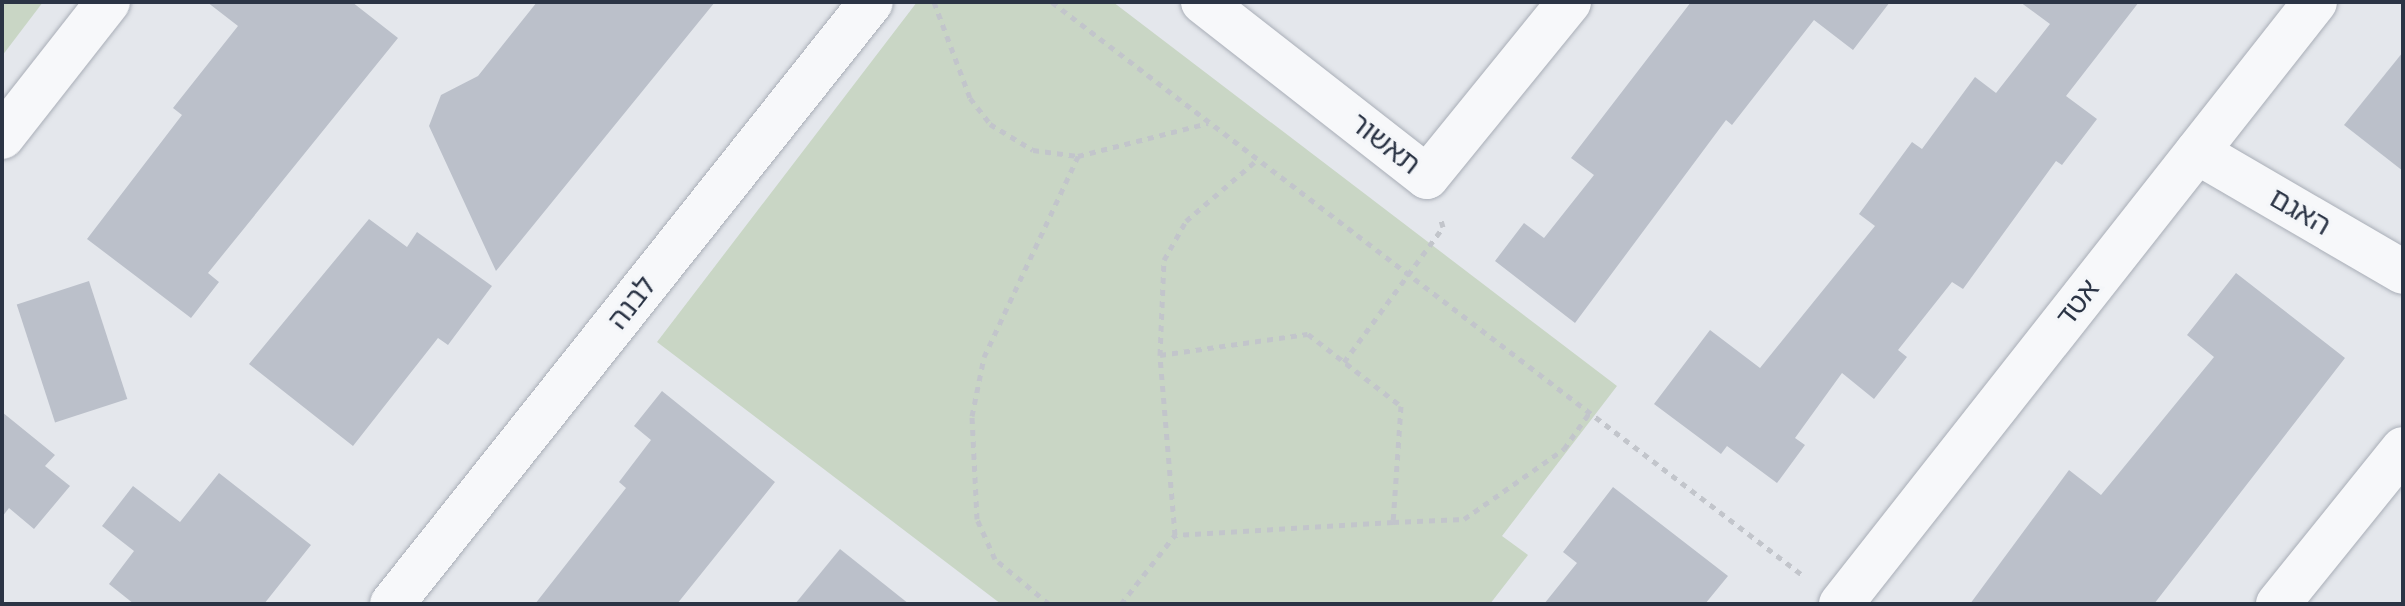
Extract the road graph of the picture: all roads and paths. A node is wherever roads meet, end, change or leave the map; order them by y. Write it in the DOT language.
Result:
graph roads {
  1 [pos="108,2"];
  2 [pos="871,2"];
  3 [pos="934,2"];
  4 [pos="1052,2"];
  5 [pos="1203,2"];
  6 [pos="1569,2"];
  7 [pos="2315,2"];
  8 [pos="1209,123"];
  9 [pos="2,137"];
  10 [pos="2197,152"];
  11 [pos="1078,156"];
  12 [pos="1257,160"];
  13 [pos="1427,177"];
  14 [pos="2403,272"];
  15 [pos="1407,273"];
  16 [pos="1160,355"];
  17 [pos="1344,362"];
  18 [pos="1590,412"];
  19 [pos="2403,449"];
  20 [pos="1393,522"];
  21 [pos="1175,535"];
  22 [pos="1828,594"];
  23 [pos="392,604"];
  24 [pos="1049,604"];
  25 [pos="1121,604"];
  26 [pos="2278,604"];
  1 -- 9 [label="street"];
  2 -- 23 [label="street, לבנה"];
  3 -- 11 [label="path"];
  4 -- 8 [label="path"];
  5 -- 13 [label="street, תאשור"];
  6 -- 13 [label="street, תאשור"];
  7 -- 10 [label="street, אטד"];
  8 -- 11 [label="path"];
  8 -- 12 [label="path"];
  10 -- 14 [label="street, האגם"];
  10 -- 22 [label="street, אטד"];
  11 -- 24 [label="path"];
  12 -- 15 [label="path"];
  12 -- 16 [label="path"];
  13 -- 15 [label="path"];
  15 -- 17 [label="path"];
  15 -- 18 [label="path"];
  16 -- 17 [label="path"];
  16 -- 21 [label="path"];
  17 -- 20 [label="path"];
  18 -- 20 [label="path"];
  18 -- 22 [label="path"];
  19 -- 26 [label="street"];
  20 -- 21 [label="path"];
  21 -- 25 [label="path"];
}
